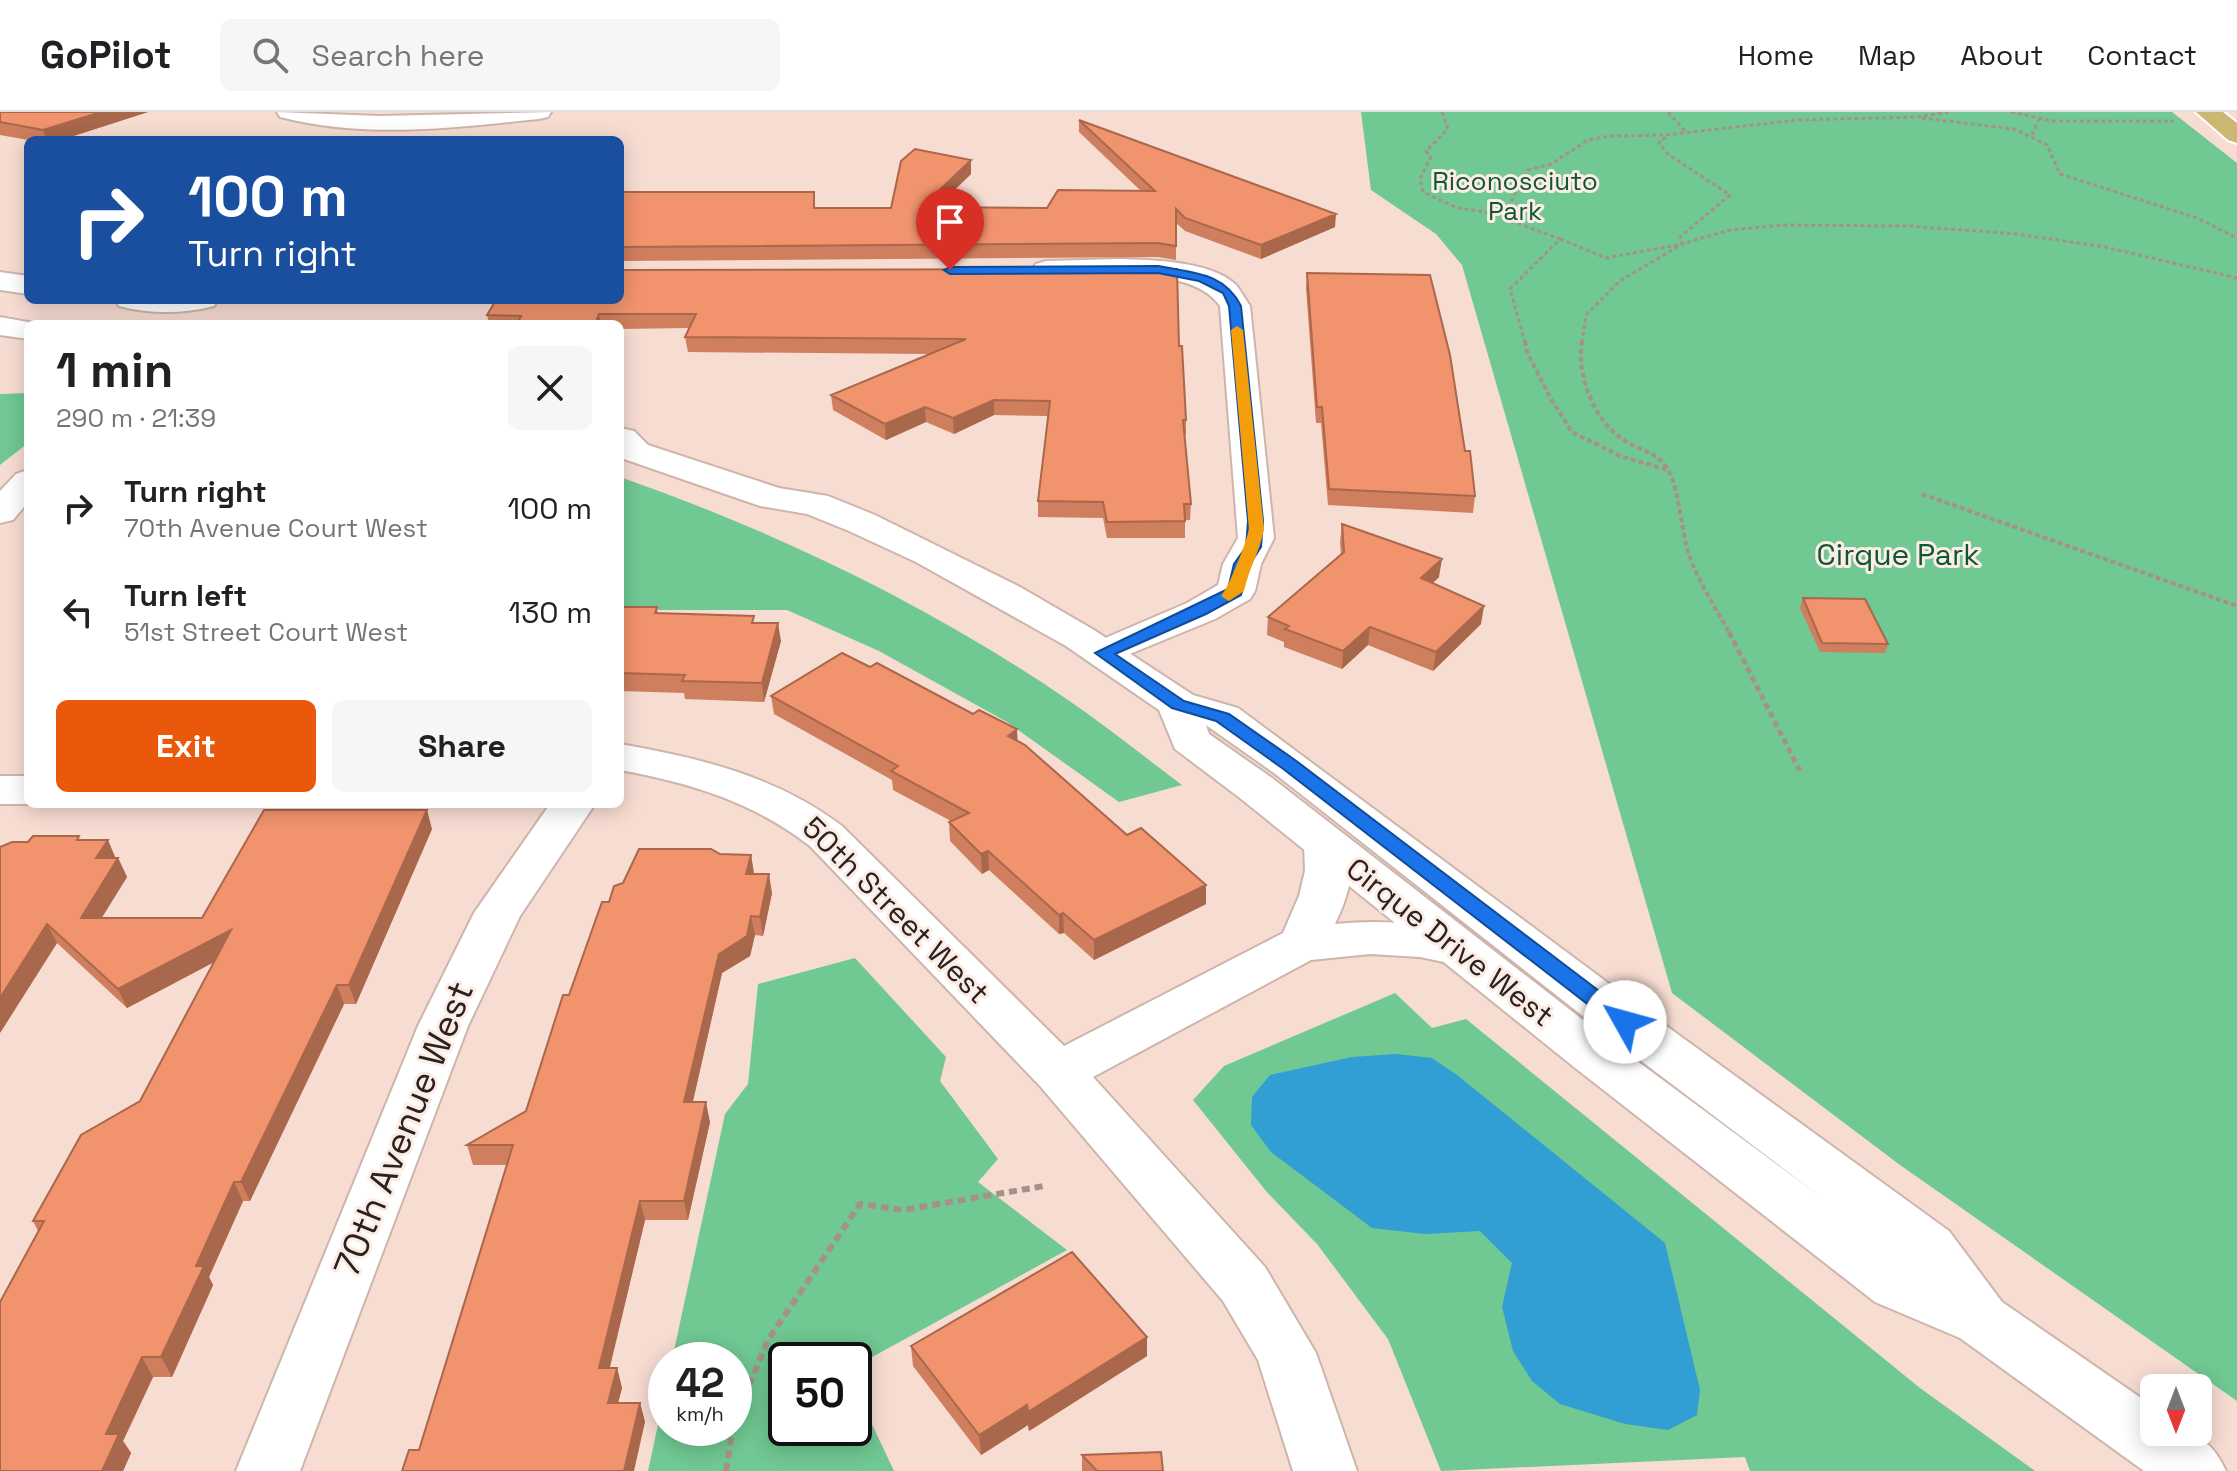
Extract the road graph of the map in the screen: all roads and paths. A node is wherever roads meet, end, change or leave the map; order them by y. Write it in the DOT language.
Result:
graph roads {
  1 [pos="289,112"];
  2 [pos="539,112"];
  3 [pos="1442,112"];
  4 [pos="1668,112"];
  5 [pos="1950,112"];
  6 [pos="2011,112"];
  7 [pos="2208,112"];
  8 [pos="1915,117"];
  9 [pos="2039,119"];
  10 [pos="2178,121"];
  11 [pos="1680,133"];
  12 [pos="2032,135"];
  13 [pos="2237,135"];
  14 [pos="1507,215"];
  15 [pos="2237,238"];
  16 [pos="1560,239"];
  17 [pos="1682,244"];
  18 [pos="1019,270"];
  19 [pos="2237,278"];
  20 [pos="0,281"];
  21 [pos="24,284"];
  22 [pos="0,326"];
  23 [pos="24,329"];
  24 [pos="624,441"];
  25 [pos="1669,470"];
  26 [pos="24,485"];
  27 [pos="1922,494"];
  28 [pos="0,512"];
  29 [pos="2237,606"];
  30 [pos="1092,646"];
  31 [pos="1178,704"];
  32 [pos="624,758"];
  33 [pos="1800,771"];
  34 [pos="0,790"];
  35 [pos="24,790"];
  36 [pos="570,808"];
  37 [pos="1327,844"];
  38 [pos="1301,944"];
  39 [pos="1458,948"];
  40 [pos="1058,1072"];
  41 [pos="1044,1186"];
  42 [pos="1981,1320"];
  43 [pos="752,1378"];
  44 [pos="730,1446"];
  45 [pos="268,1471"];
  46 [pos="726,1471"];
  47 [pos="1325,1471"];
  48 [pos="2194,1471"];
  1 -- 2 [label="street"];
  3 -- 14 [label="path"];
  4 -- 11 [label="path"];
  5 -- 8 [label="path"];
  6 -- 9 [label="path"];
  7 -- 13 [label="main road"];
  8 -- 11 [label="path"];
  8 -- 12 [label="path"];
  9 -- 10 [label="path"];
  9 -- 12 [label="path"];
  11 -- 14 [label="path"];
  11 -- 17 [label="path"];
  12 -- 15 [label="path"];
  14 -- 16 [label="path"];
  16 -- 17 [label="path"];
  16 -- 25 [label="path"];
  17 -- 19 [label="path"];
  17 -- 25 [label="path"];
  18 -- 30 [label="street"];
  20 -- 21 [label="street"];
  22 -- 23 [label="street"];
  24 -- 30 [label="street, Cirque Drive West"];
  25 -- 33 [label="path"];
  26 -- 28 [label="street"];
  27 -- 29 [label="path"];
  30 -- 31 [label="street, Cirque Drive West"];
  31 -- 37 [label="street, Cirque Drive West"];
  31 -- 42 [label="street, Cirque Drive West"];
  32 -- 40 [label="street, 50th Street West"];
  34 -- 35 [label="street"];
  36 -- 45 [label="street, 70th Avenue West"];
  37 -- 38 [label="street"];
  37 -- 39 [label="street, Cirque Drive West"];
  38 -- 39 [label="street"];
  38 -- 40 [label="street"];
  39 -- 42 [label="street, Cirque Drive West"];
  40 -- 47 [label="street, 50th Street West"];
  41 -- 43 [label="path"];
  42 -- 48 [label="street, Cirque Drive West"];
  44 -- 46 [label="path"];
}
